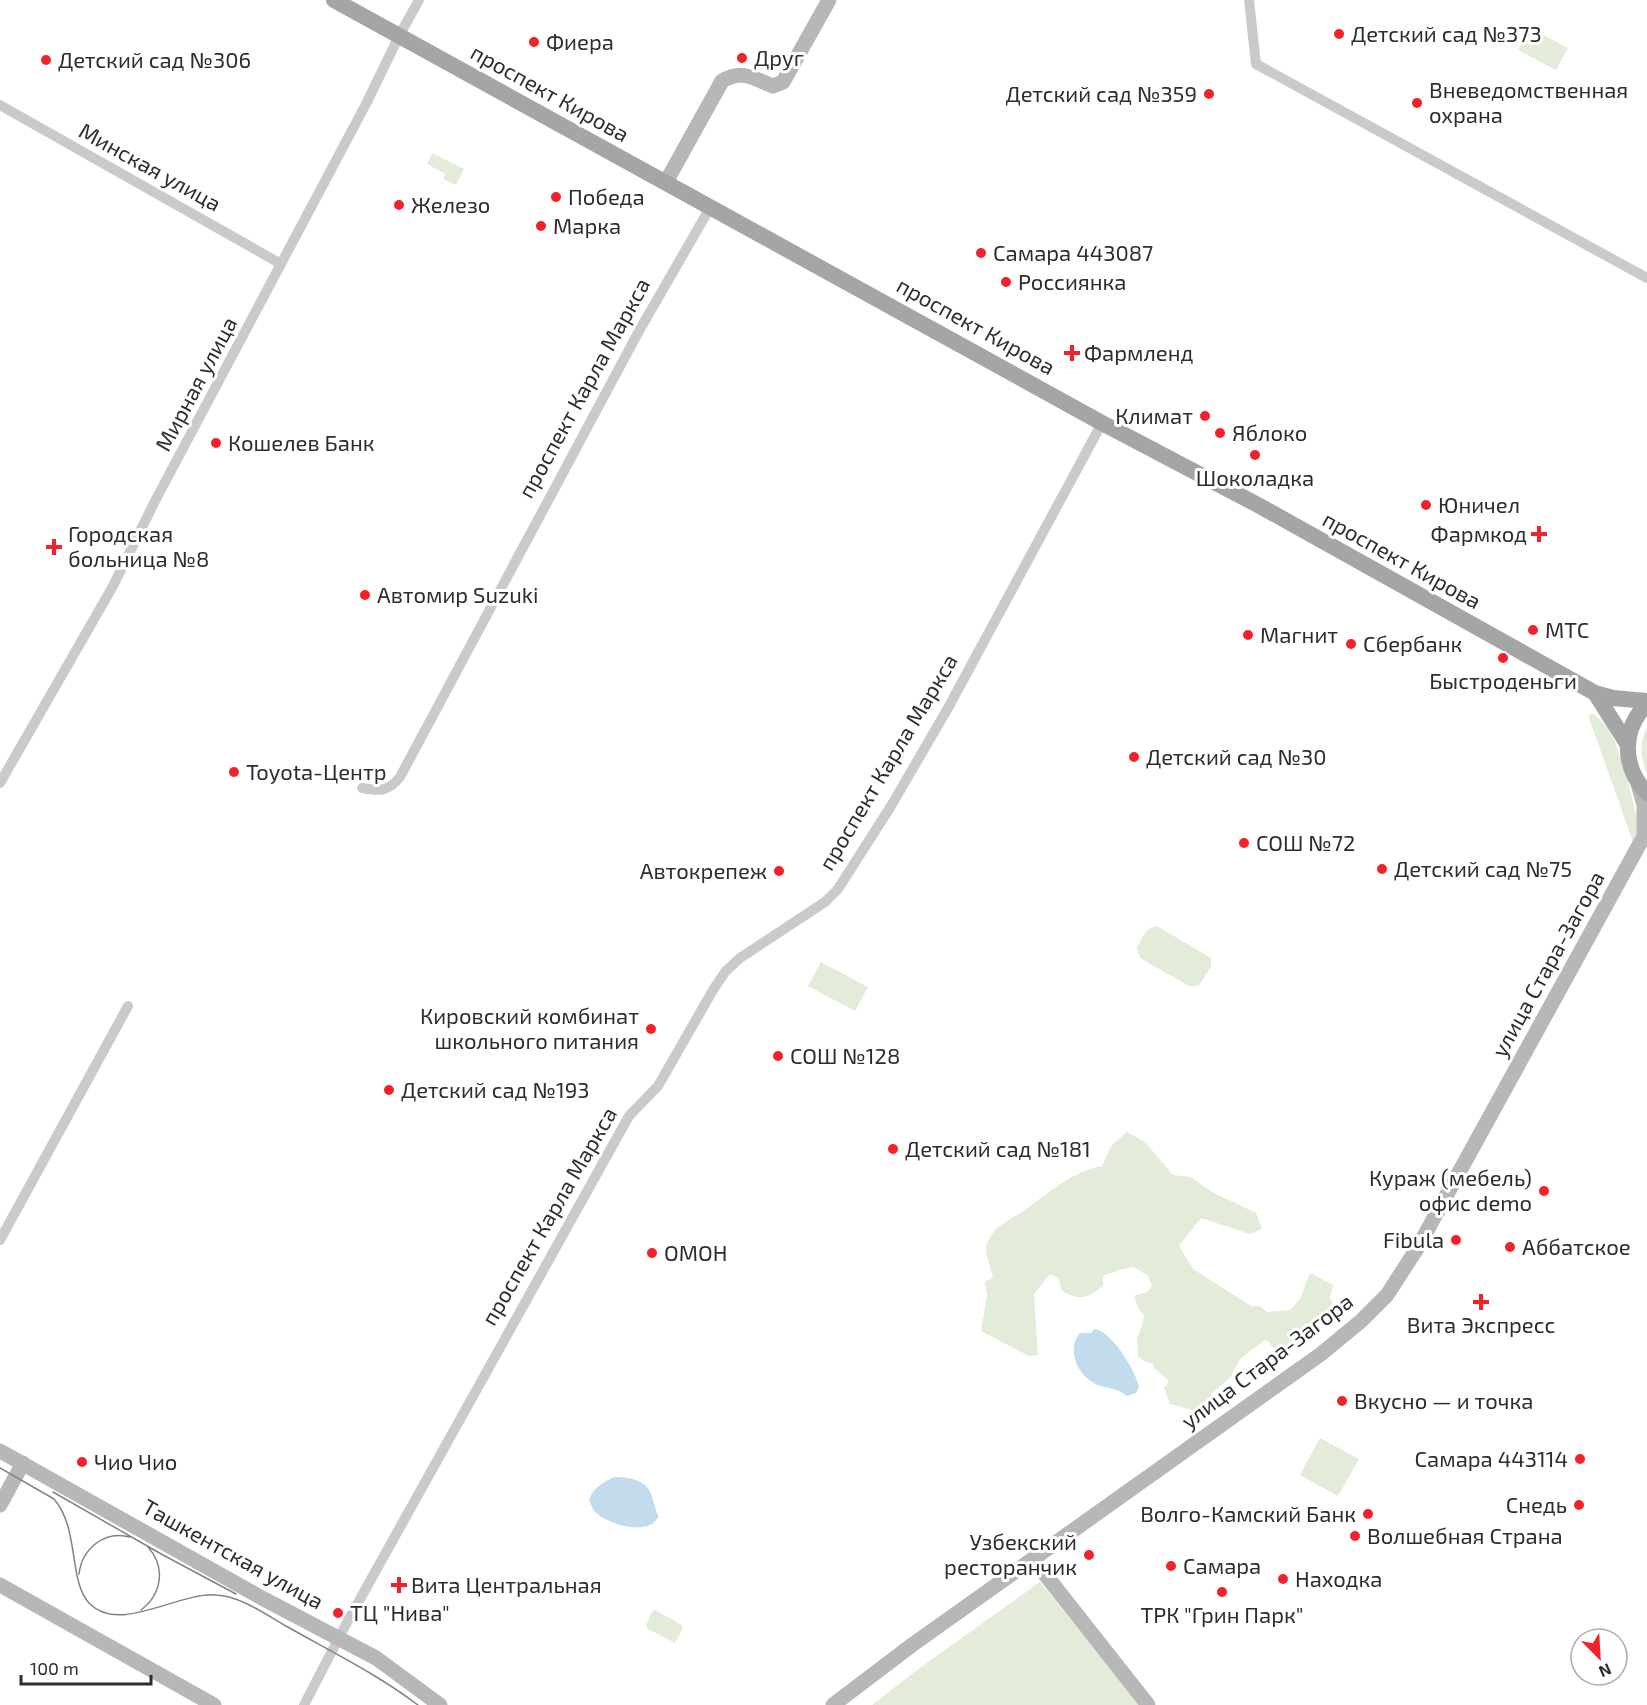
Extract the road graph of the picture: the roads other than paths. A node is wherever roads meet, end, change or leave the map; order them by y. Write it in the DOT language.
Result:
graph roads {
  1 [pos="334,0"];
  2 [pos="419,0"];
  3 [pos="829,0"];
  4 [pos="1249,0"];
  5 [pos="399,36"];
  6 [pos="0,105"];
  7 [pos="666,182"];
  8 [pos="711,206"];
  9 [pos="282,264"];
  10 [pos="1647,278"];
  11 [pos="1102,423"];
  12 [pos="1595,693"];
  13 [pos="1647,703"];
  14 [pos="1628,745"];
  15 [pos="0,783"];
  16 [pos="362,788"];
  17 [pos="1643,789"];
  18 [pos="1645,835"];
  19 [pos="128,1006"];
  20 [pos="0,1240"];
  21 [pos="0,1451"];
  22 [pos="23,1463"];
  23 [pos="0,1505"];
  24 [pos="1033,1559"];
  25 [pos="0,1585"];
  26 [pos="340,1638"];
  27 [pos="214,1705"];
  28 [pos="304,1705"];
  29 [pos="440,1705"];
  30 [pos="833,1705"];
  31 [pos="1148,1705"];
  1 -- 5 [label="main road, проспект Кирова"];
  2 -- 5 [label="street, Мирная улица"];
  3 -- 7 [label="main road"];
  4 -- 10 [label="street"];
  5 -- 7 [label="main road, проспект Кирова"];
  5 -- 9 [label="street, Мирная улица"];
  6 -- 9 [label="street, Минская улица"];
  7 -- 8 [label="main road, проспект Кирова"];
  8 -- 11 [label="main road, проспект Кирова"];
  8 -- 16 [label="street, проспект Карла Маркса"];
  9 -- 15 [label="street, Мирная улица"];
  11 -- 12 [label="main road, проспект Кирова"];
  11 -- 26 [label="street, проспект Карла Маркса"];
  12 -- 13 [label="main road"];
  12 -- 14 [label="main road"];
  13 -- 14 [label="main road"];
  14 -- 17 [label="main road"];
  17 -- 18 [label="main road"];
  18 -- 24 [label="main road, улица Стара-Загора"];
  19 -- 20 [label="street"];
  21 -- 22 [label="main road, Ташкентская улица"];
  22 -- 23 [label="main road"];
  22 -- 26 [label="main road, Ташкентская улица"];
  24 -- 30 [label="main road, улица Стара-Загора"];
  24 -- 31 [label="main road"];
  25 -- 27 [label="main road"];
  26 -- 28 [label="street, проспект Карла Маркса"];
  26 -- 29 [label="main road, Ташкентская улица"];
}
